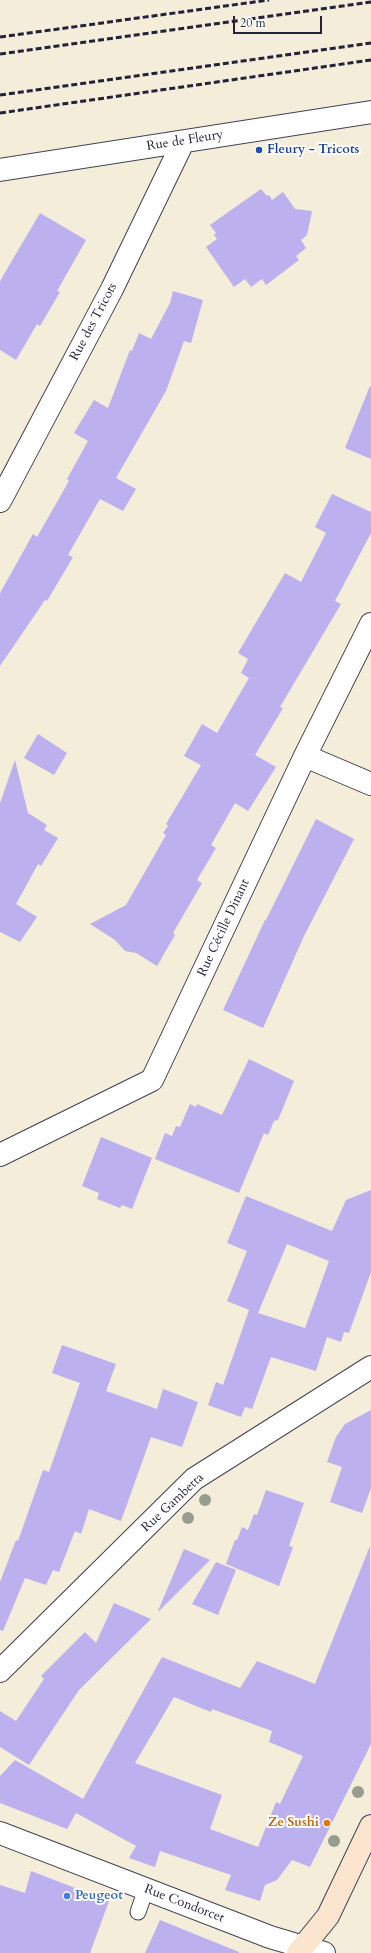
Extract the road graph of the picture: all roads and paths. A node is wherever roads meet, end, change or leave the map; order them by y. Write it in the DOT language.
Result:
graph roads {
  1 [pos="371,112"];
  2 [pos="183,142"];
  3 [pos="0,170"];
  4 [pos="0,500"];
  5 [pos="371,624"];
  6 [pos="305,756"];
  7 [pos="371,784"];
  8 [pos="0,1155"];
  9 [pos="371,1367"];
  10 [pos="0,1671"];
  11 [pos="371,1826"];
  12 [pos="0,1833"];
  13 [pos="146,1889"];
  14 [pos="138,1912"];
  15 [pos="300,1950"];
  16 [pos="324,1953"];
  1 -- 2 [label="street, Rue de Fleury"];
  2 -- 3 [label="street, Rue de Fleury"];
  2 -- 4 [label="street, Rue des Tricots"];
  5 -- 6 [label="street, Rue Cécille Dinant"];
  6 -- 7 [label="street"];
  6 -- 8 [label="street, Rue Cécille Dinant"];
  9 -- 10 [label="street, Rue Gambetta"];
  11 -- 15 [label="street"];
  12 -- 13 [label="street, Rue Condorcet"];
  13 -- 14 [label="lane"];
  13 -- 15 [label="street, Rue Condorcet"];
  15 -- 16 [label="street, Rue Condorcet"];
}
